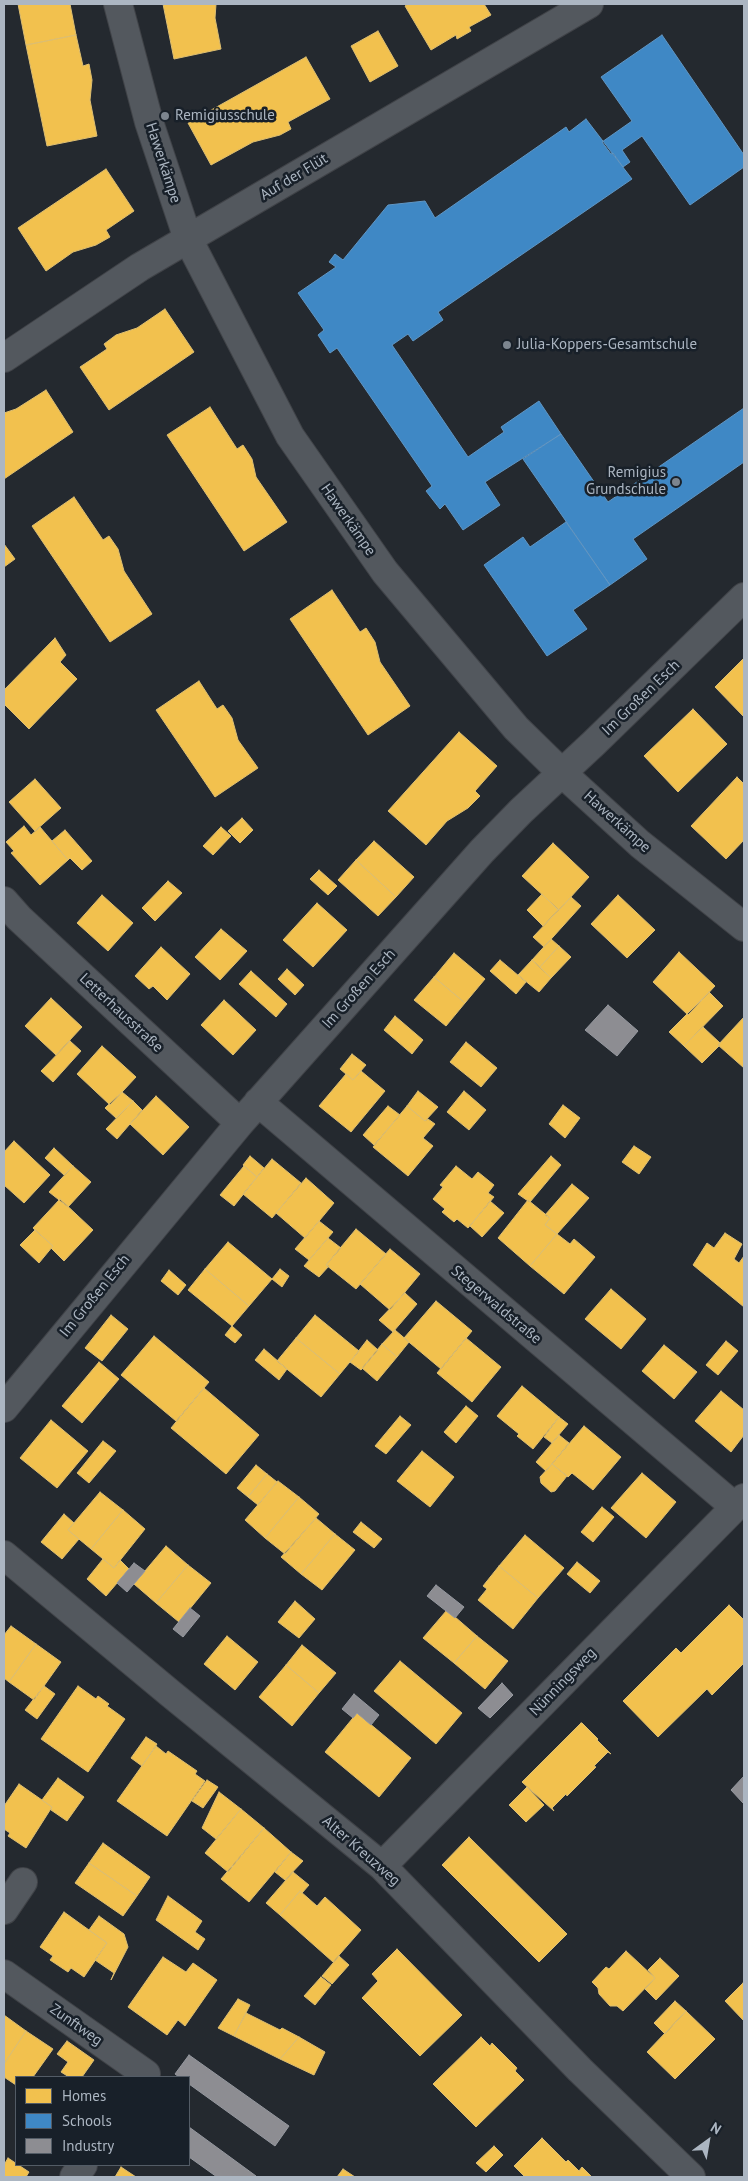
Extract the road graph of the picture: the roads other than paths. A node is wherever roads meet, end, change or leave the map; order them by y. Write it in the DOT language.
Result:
graph roads {
  1 [pos="118,4"];
  2 [pos="589,4"];
  3 [pos="188,239"];
  4 [pos="4,358"];
  5 [pos="744,597"];
  6 [pos="562,773"];
  7 [pos="4,901"];
  8 [pos="744,927"];
  9 [pos="258,1102"];
  10 [pos="240,1123"];
  11 [pos="4,1408"];
  12 [pos="740,1503"];
  13 [pos="4,1555"];
  14 [pos="382,1866"];
  15 [pos="23,1882"];
  16 [pos="4,1910"];
  17 [pos="4,1974"];
  18 [pos="145,2076"];
  19 [pos="82,2166"];
  20 [pos="74,2177"];
  21 [pos="691,2177"];
  1 -- 3 [label="street, Hawerkämpe"];
  2 -- 3 [label="street, Auf der Flüt"];
  3 -- 4 [label="street, Auf der Flüt"];
  3 -- 6 [label="street, Hawerkämpe"];
  5 -- 6 [label="street, Im Großen Esch"];
  6 -- 8 [label="street, Hawerkämpe"];
  6 -- 9 [label="street, Im Großen Esch"];
  7 -- 10 [label="street, Letterhausstraße"];
  9 -- 10 [label="street, Im Großen Esch"];
  9 -- 12 [label="street, Stegerwaldstraße"];
  10 -- 11 [label="street, Im Großen Esch"];
  12 -- 14 [label="street, Nünningsweg"];
  13 -- 14 [label="street, Alter Kreuzweg"];
  14 -- 21 [label="street, Alter Kreuzweg"];
  15 -- 16 [label="street"];
  17 -- 18 [label="street, Zunftweg"];
  19 -- 20 [label="street"];
}
